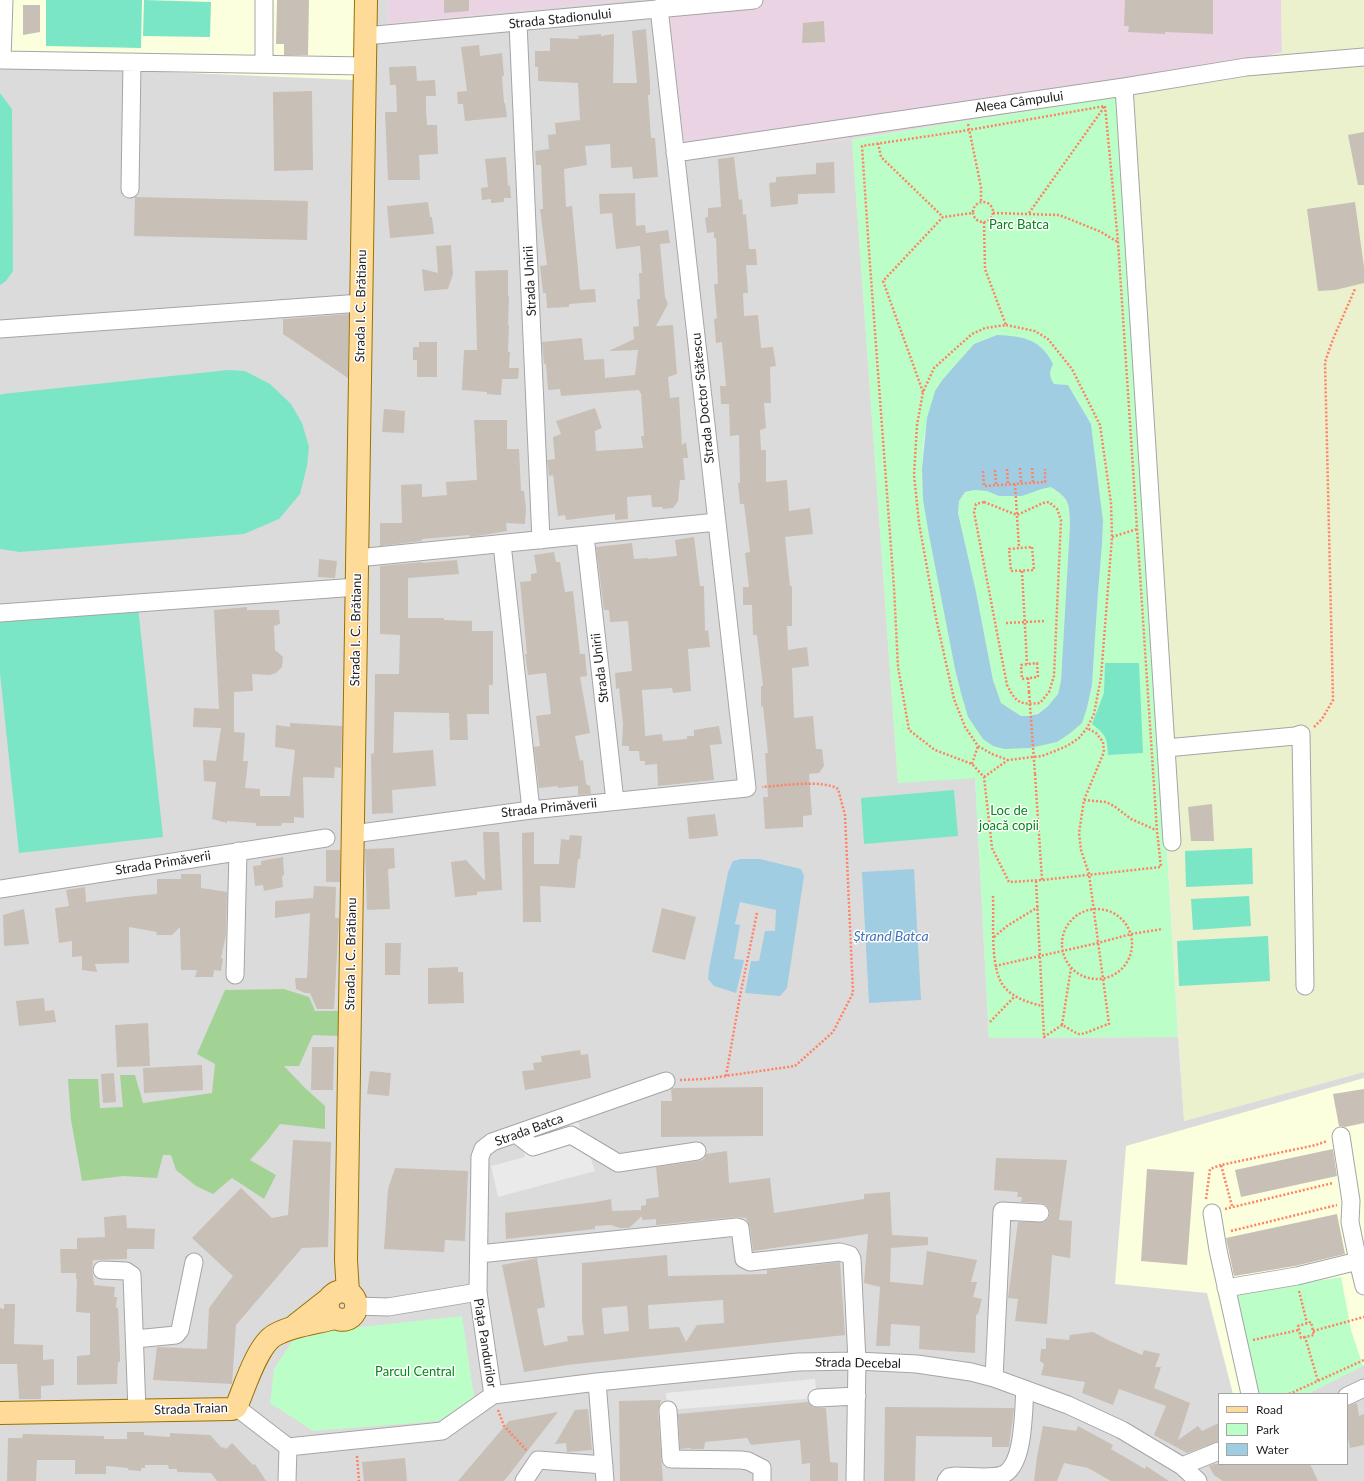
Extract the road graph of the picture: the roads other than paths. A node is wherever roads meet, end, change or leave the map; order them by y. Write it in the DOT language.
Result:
graph roads {
  1 [pos="4,0"];
  2 [pos="264,0"];
  3 [pos="366,0"];
  4 [pos="754,0"];
  5 [pos="685,3"];
  6 [pos="659,8"];
  7 [pos="518,23"];
  8 [pos="365,36"];
  9 [pos="1364,56"];
  10 [pos="132,62"];
  11 [pos="264,64"];
  12 [pos="365,66"];
  13 [pos="1124,87"];
  14 [pos="675,153"];
  15 [pos="130,189"];
  16 [pos="361,303"];
  17 [pos="0,329"];
  18 [pos="717,522"];
  19 [pos="585,536"];
  20 [pos="542,540"];
  21 [pos="502,544"];
  22 [pos="357,558"];
  23 [pos="357,587"];
  24 [pos="0,613"];
  25 [pos="1166,748"];
  26 [pos="747,788"];
  27 [pos="615,801"];
  28 [pos="531,810"];
  29 [pos="353,834"];
  30 [pos="326,838"];
  31 [pos="1172,842"];
  32 [pos="238,851"];
  33 [pos="0,889"];
  34 [pos="235,975"];
  35 [pos="1305,986"];
  36 [pos="666,1081"];
  37 [pos="516,1134"];
  38 [pos="1341,1136"];
  39 [pos="697,1151"];
  40 [pos="1040,1213"];
  41 [pos="1212,1213"];
  42 [pos="478,1254"];
  43 [pos="1358,1261"];
  44 [pos="194,1262"];
  45 [pos="102,1270"];
  46 [pos="1364,1286"];
  47 [pos="1226,1288"];
  48 [pos="478,1292"];
  49 [pos="340,1302"];
  50 [pos="135,1339"];
  51 [pos="857,1361"];
  52 [pos="994,1378"];
  53 [pos="597,1382"];
  54 [pos="1364,1388"];
  55 [pos="1024,1389"];
  56 [pos="1250,1393"];
  57 [pos="493,1395"];
  58 [pos="857,1396"];
  59 [pos="1348,1396"];
  60 [pos="817,1398"];
  61 [pos="236,1408"];
  62 [pos="668,1410"];
  63 [pos="137,1411"];
  64 [pos="0,1413"];
  65 [pos="288,1447"];
  66 [pos="1218,1451"];
  67 [pos="1182,1466"];
  68 [pos="604,1473"];
  69 [pos="287,1481"];
  70 [pos="524,1481"];
  71 [pos="762,1481"];
  72 [pos="855,1481"];
  73 [pos="946,1481"];
  74 [pos="1198,1481"];
  1 -- 10 [label="street"];
  2 -- 11 [label="street"];
  3 -- 8 [label="main road, Strada I. C. Brătianu"];
  4 -- 5 [label="street, Strada Stadionului"];
  5 -- 6 [label="street, Strada Stadionului"];
  6 -- 7 [label="street, Strada Stadionului"];
  6 -- 14 [label="street, Strada Doctor Stătescu"];
  7 -- 8 [label="street, Strada Stadionului"];
  7 -- 20 [label="street, Strada Unirii"];
  8 -- 12 [label="main road, Strada I. C. Brătianu"];
  9 -- 13 [label="street, Aleea Câmpului"];
  10 -- 11 [label="street"];
  10 -- 15 [label="street"];
  11 -- 12 [label="street"];
  12 -- 16 [label="main road, Strada I. C. Brătianu"];
  13 -- 14 [label="street, Aleea Câmpului"];
  13 -- 25 [label="street"];
  14 -- 18 [label="street, Strada Doctor Stătescu"];
  16 -- 17 [label="street"];
  16 -- 22 [label="main road, Strada I. C. Brătianu"];
  18 -- 19 [label="street"];
  18 -- 26 [label="street, Strada Doctor Stătescu"];
  19 -- 20 [label="street"];
  19 -- 27 [label="street, Strada Unirii"];
  20 -- 21 [label="street"];
  21 -- 22 [label="street"];
  21 -- 28 [label="street"];
  22 -- 23 [label="main road, Strada I. C. Brătianu"];
  23 -- 24 [label="street"];
  23 -- 29 [label="main road, Strada I. C. Brătianu"];
  25 -- 31 [label="street"];
  25 -- 35 [label="street"];
  26 -- 27 [label="street, Strada Primăverii"];
  27 -- 28 [label="street, Strada Primăverii"];
  28 -- 29 [label="street, Strada Primăverii"];
  29 -- 49 [label="main road, Strada I. C. Brătianu"];
  30 -- 32 [label="street, Strada Primăverii"];
  32 -- 33 [label="street, Strada Primăverii"];
  32 -- 34 [label="street"];
  36 -- 37 [label="street, Strada Batca"];
  37 -- 39 [label="street"];
  37 -- 42 [label="street, Strada Batca"];
  38 -- 43 [label="street"];
  40 -- 52 [label="street"];
  41 -- 47 [label="street"];
  42 -- 48 [label="street, Strada Batca"];
  42 -- 51 [label="street"];
  43 -- 46 [label="street"];
  43 -- 47 [label="street"];
  44 -- 50 [label="street"];
  45 -- 50 [label="street"];
  47 -- 56 [label="street"];
  48 -- 49 [label="street, Piața Pandurilor"];
  48 -- 57 [label="street, Piața Pandurilor"];
  49 -- 61 [label="main road, Strada Traian"];
  50 -- 63 [label="street"];
  51 -- 52 [label="street, Strada Decebal"];
  51 -- 53 [label="street, Strada Decebal"];
  51 -- 58 [label="street"];
  52 -- 55 [label="street, Strada Decebal"];
  53 -- 57 [label="street, Strada Decebal"];
  53 -- 68 [label="street"];
  54 -- 59 [label="street"];
  55 -- 67 [label="street, Strada Decebal"];
  55 -- 73 [label="street"];
  57 -- 65 [label="street, Piața Pandurilor"];
  58 -- 60 [label="street"];
  58 -- 72 [label="street"];
  61 -- 63 [label="main road, Strada Traian"];
  61 -- 65 [label="street"];
  62 -- 71 [label="street"];
  63 -- 64 [label="main road, Strada Traian"];
  65 -- 69 [label="street"];
  66 -- 67 [label="street"];
  67 -- 74 [label="street, Strada Decebal"];
  68 -- 70 [label="street"];
}
